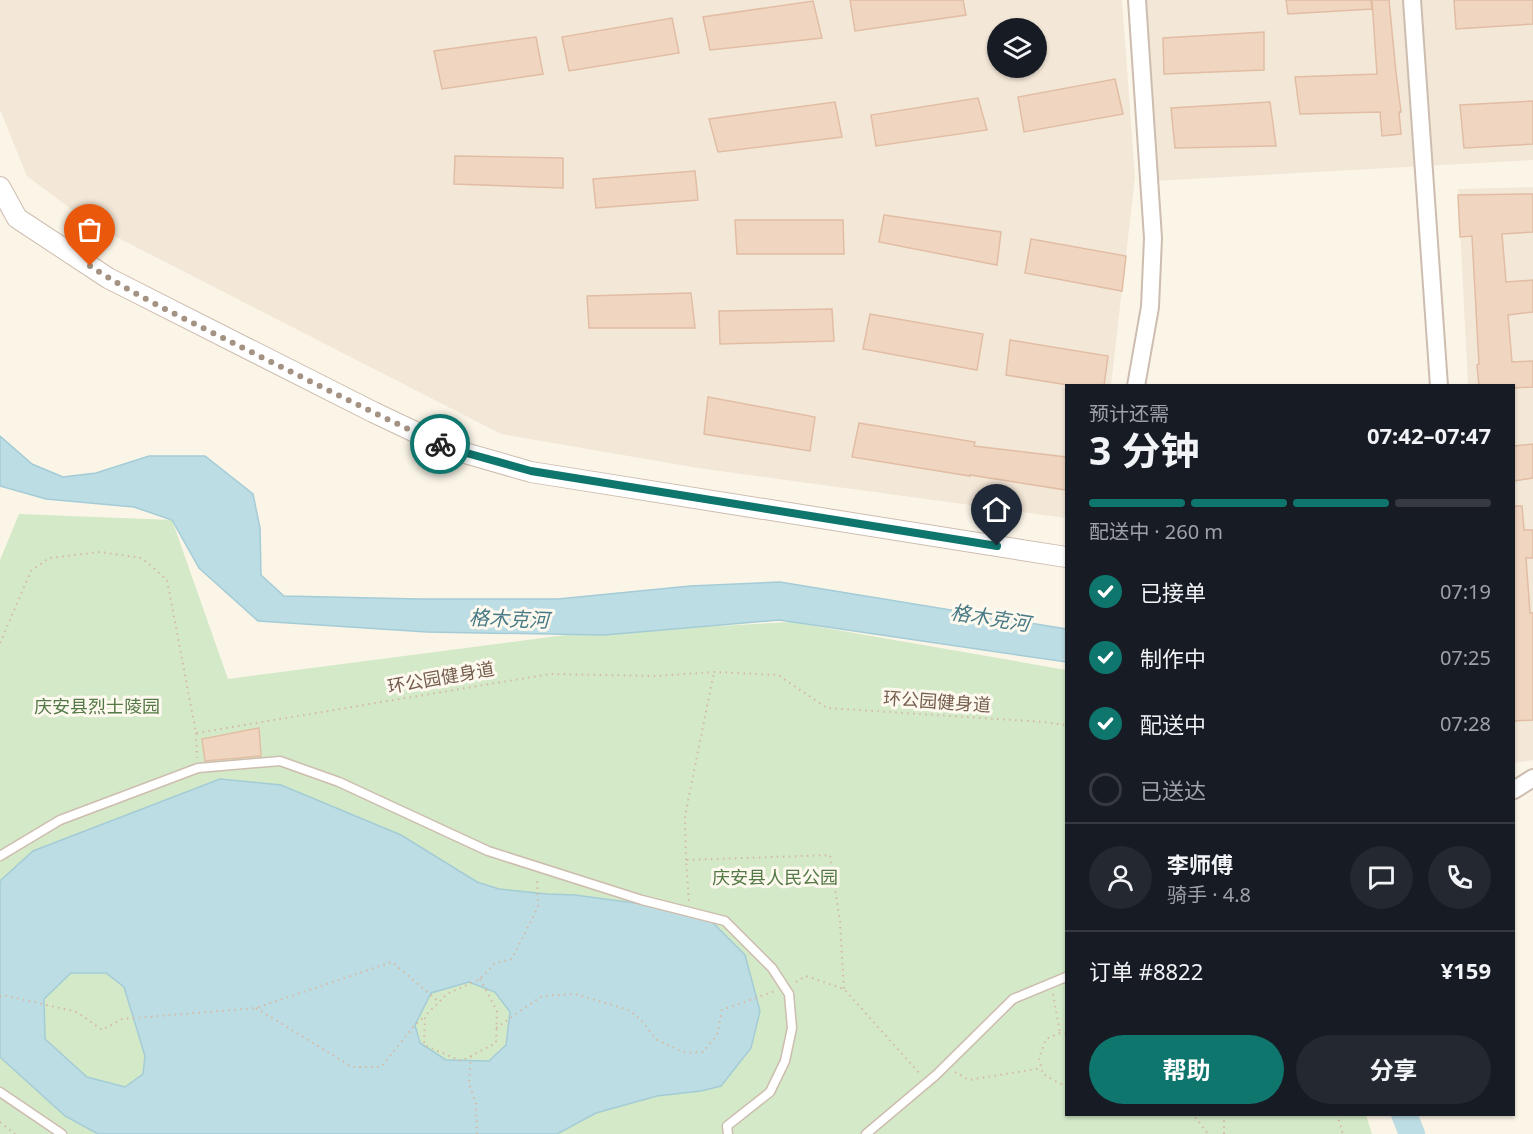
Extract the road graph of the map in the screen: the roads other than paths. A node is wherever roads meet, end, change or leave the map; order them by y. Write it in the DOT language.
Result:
graph roads {
  1 [pos="1137,0"];
  2 [pos="1412,0"];
  3 [pos="0,187"];
  4 [pos="1136,384"];
  5 [pos="1439,384"];
  6 [pos="1065,557"];
  7 [pos="1533,778"];
  8 [pos="1515,789"];
  9 [pos="0,856"];
  10 [pos="1065,977"];
  11 [pos="0,1092"];
  12 [pos="62,1134"];
  13 [pos="728,1134"];
  14 [pos="866,1134"];
  1 -- 4 [label="street"];
  2 -- 5 [label="street"];
  3 -- 6 [label="street"];
  7 -- 8 [label="street"];
  9 -- 13 [label="lane"];
  10 -- 14 [label="lane"];
  11 -- 12 [label="lane"];
}
